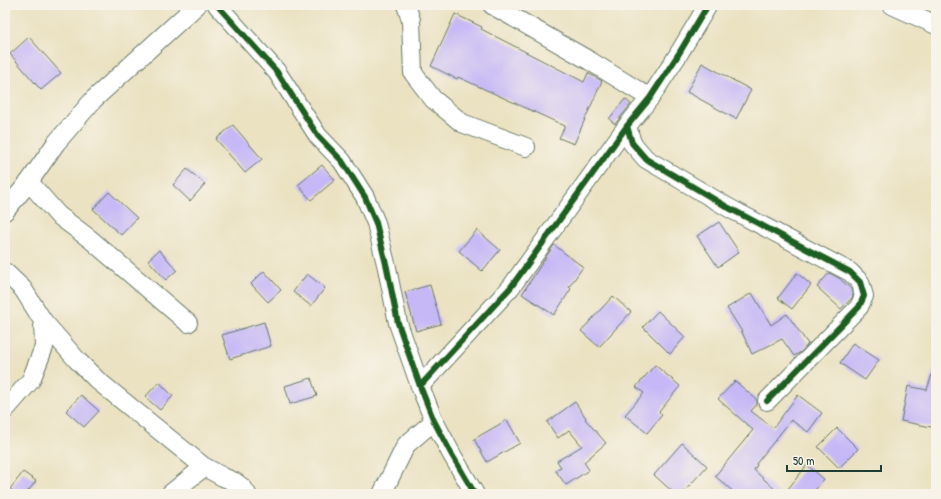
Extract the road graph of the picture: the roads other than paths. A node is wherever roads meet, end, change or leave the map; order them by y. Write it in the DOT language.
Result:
graph roads {
  1 [pos="197,5"];
  2 [pos="217,5"];
  3 [pos="406,5"];
  4 [pos="492,5"];
  5 [pos="708,5"];
  6 [pos="892,5"];
  7 [pos="936,25"];
  8 [pos="650,98"];
  9 [pos="627,126"];
  10 [pos="526,147"];
  11 [pos="29,182"];
  12 [pos="5,211"];
  13 [pos="5,272"];
  14 [pos="43,321"];
  15 [pos="188,323"];
  16 [pos="420,386"];
  17 [pos="767,401"];
  18 [pos="5,410"];
  19 [pos="434,421"];
  20 [pos="204,467"];
  21 [pos="170,494"];
  22 [pos="247,494"];
  23 [pos="382,494"];
  24 [pos="475,494"];
  1 -- 11 [label="street"];
  2 -- 16 [label="street"];
  3 -- 10 [label="street"];
  4 -- 8 [label="street"];
  5 -- 8 [label="street"];
  6 -- 7 [label="street"];
  8 -- 9 [label="street"];
  9 -- 16 [label="street"];
  9 -- 17 [label="street"];
  11 -- 12 [label="street"];
  11 -- 15 [label="street"];
  13 -- 14 [label="street"];
  14 -- 18 [label="street"];
  14 -- 20 [label="street"];
  16 -- 19 [label="street"];
  19 -- 23 [label="street"];
  19 -- 24 [label="street"];
  20 -- 21 [label="street"];
  20 -- 22 [label="street"];
}
